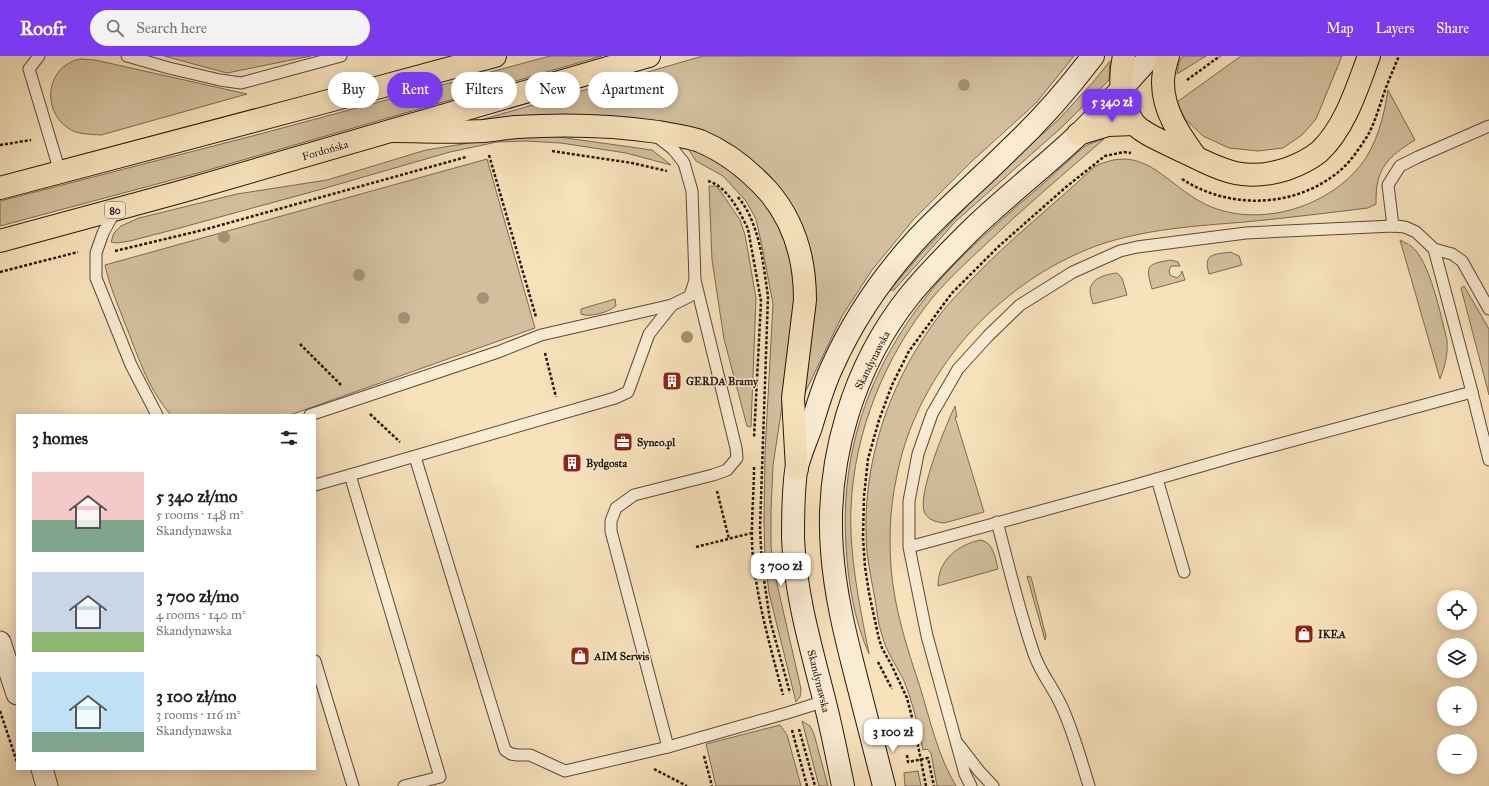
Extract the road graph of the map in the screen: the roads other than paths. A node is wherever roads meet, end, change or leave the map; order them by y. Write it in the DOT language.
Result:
graph roads {
  1 [pos="39,56"];
  2 [pos="127,56"];
  3 [pos="341,56"];
  4 [pos="495,56"];
  5 [pos="649,56"];
  6 [pos="1093,56"];
  7 [pos="1124,56"];
  8 [pos="1151,56"];
  9 [pos="1168,56"];
  10 [pos="1369,56"];
  11 [pos="1121,88"];
  12 [pos="1134,124"];
  13 [pos="1489,126"];
  14 [pos="392,131"];
  15 [pos="651,131"];
  16 [pos="1078,134"];
  17 [pos="1196,157"];
  18 [pos="60,172"];
  19 [pos="0,188"];
  20 [pos="115,210"];
  21 [pos="1393,226"];
  22 [pos="0,241"];
  23 [pos="1434,249"];
  24 [pos="695,280"];
  25 [pos="672,305"];
  26 [pos="1489,309"];
  27 [pos="1472,392"];
  28 [pos="156,414"];
  29 [pos="313,414"];
  30 [pos="415,456"];
  31 [pos="1489,460"];
  32 [pos="797,469"];
  33 [pos="350,475"];
  34 [pos="1157,479"];
  35 [pos="316,485"];
  36 [pos="998,522"];
  37 [pos="909,547"];
  38 [pos="1184,572"];
  39 [pos="0,642"];
  40 [pos="316,664"];
  41 [pos="16,691"];
  42 [pos="825,701"];
  43 [pos="956,740"];
  44 [pos="668,747"];
  45 [pos="42,770"];
  46 [pos="47,786"];
  47 [pos="353,786"];
  48 [pos="404,786"];
  49 [pos="843,786"];
  50 [pos="884,786"];
  51 [pos="971,786"];
  52 [pos="993,786"];
  53 [pos="1089,786"];
  1 -- 18 [label="lane"];
  2 -- 3 [label="lane"];
  4 -- 18 [label="main road"];
  5 -- 14 [label="main road, Fordońska / 80"];
  6 -- 32 [label="street, Skandynawska"];
  7 -- 11 [label="main road"];
  8 -- 11 [label="street, Skandynawska"];
  9 -- 17 [label="main road"];
  10 -- 17 [label="main road"];
  11 -- 12 [label="main road"];
  11 -- 16 [label="street, Skandynawska"];
  12 -- 16 [label="main road"];
  12 -- 17 [label="main road"];
  13 -- 21 [label="lane"];
  14 -- 15 [label="main road"];
  14 -- 20 [label="main road, Fordońska / 80"];
  15 -- 24 [label="lane"];
  15 -- 32 [label="main road"];
  16 -- 50 [label="street, Skandynawska"];
  18 -- 19 [label="main road"];
  20 -- 22 [label="main road, Fordońska / 80"];
  20 -- 28 [label="lane"];
  21 -- 23 [label="lane"];
  21 -- 37 [label="lane"];
  23 -- 26 [label="lane"];
  23 -- 27 [label="lane"];
  24 -- 25 [label="lane"];
  24 -- 44 [label="lane"];
  25 -- 29 [label="lane"];
  25 -- 30 [label="lane"];
  27 -- 31 [label="lane"];
  27 -- 34 [label="lane"];
  30 -- 33 [label="lane"];
  30 -- 44 [label="lane"];
  32 -- 42 [label="street, Skandynawska"];
  33 -- 35 [label="lane"];
  33 -- 48 [label="lane"];
  34 -- 36 [label="lane"];
  34 -- 38 [label="lane"];
  36 -- 37 [label="lane"];
  36 -- 53 [label="lane"];
  37 -- 43 [label="lane"];
  39 -- 41 [label="street"];
  40 -- 47 [label="lane"];
  42 -- 44 [label="lane"];
  42 -- 49 [label="street, Skandynawska"];
  43 -- 51 [label="lane"];
  43 -- 52 [label="lane"];
  45 -- 46 [label="street"];
}
